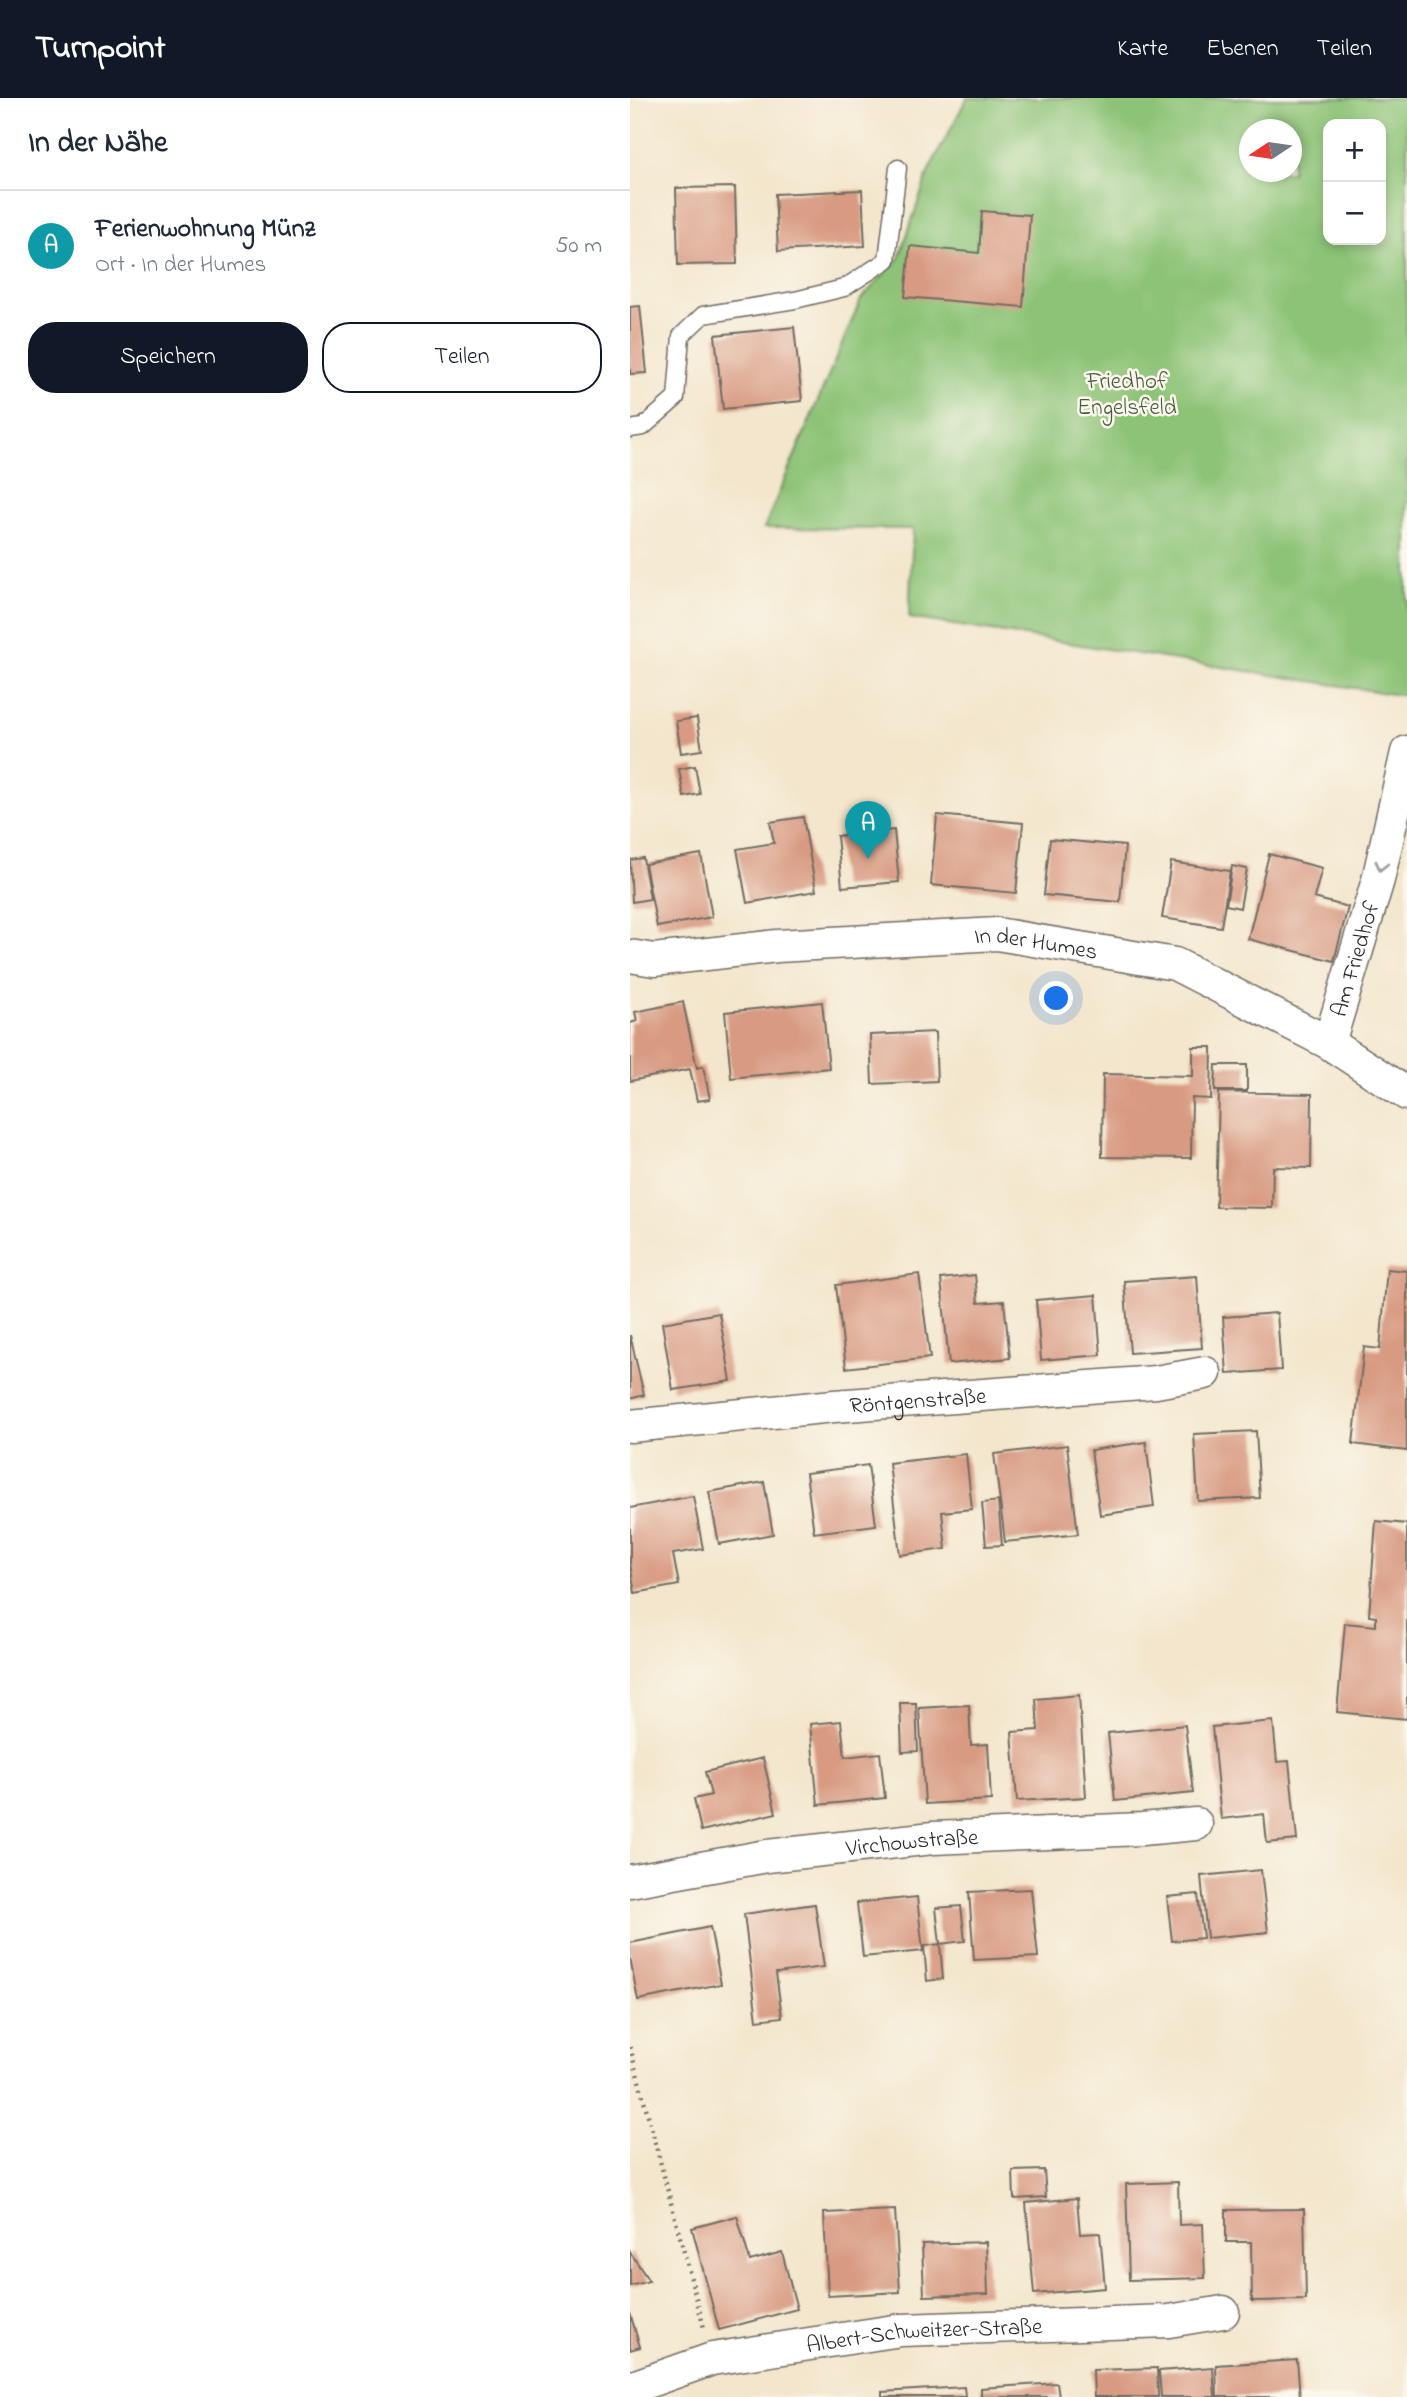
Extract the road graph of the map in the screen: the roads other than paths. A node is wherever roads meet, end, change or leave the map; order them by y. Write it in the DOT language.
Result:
graph roads {
  1 [pos="898,168"];
  2 [pos="630,429"];
  3 [pos="1407,751"];
  4 [pos="630,956"];
  5 [pos="1329,1043"];
  6 [pos="1407,1094"];
  7 [pos="1205,1373"];
  8 [pos="630,1426"];
  9 [pos="1196,1824"];
  10 [pos="630,1881"];
  11 [pos="1223,2312"];
  12 [pos="630,2388"];
  1 -- 2 [label="lane"];
  3 -- 5 [label="street, Am Friedhof, one-way"];
  4 -- 5 [label="street, In der Humes"];
  5 -- 6 [label="street, In der Humes"];
  7 -- 8 [label="street, Röntgenstraße"];
  9 -- 10 [label="street, Virchowstraße"];
  11 -- 12 [label="street, Albert-Schweitzer-Straße"];
}
